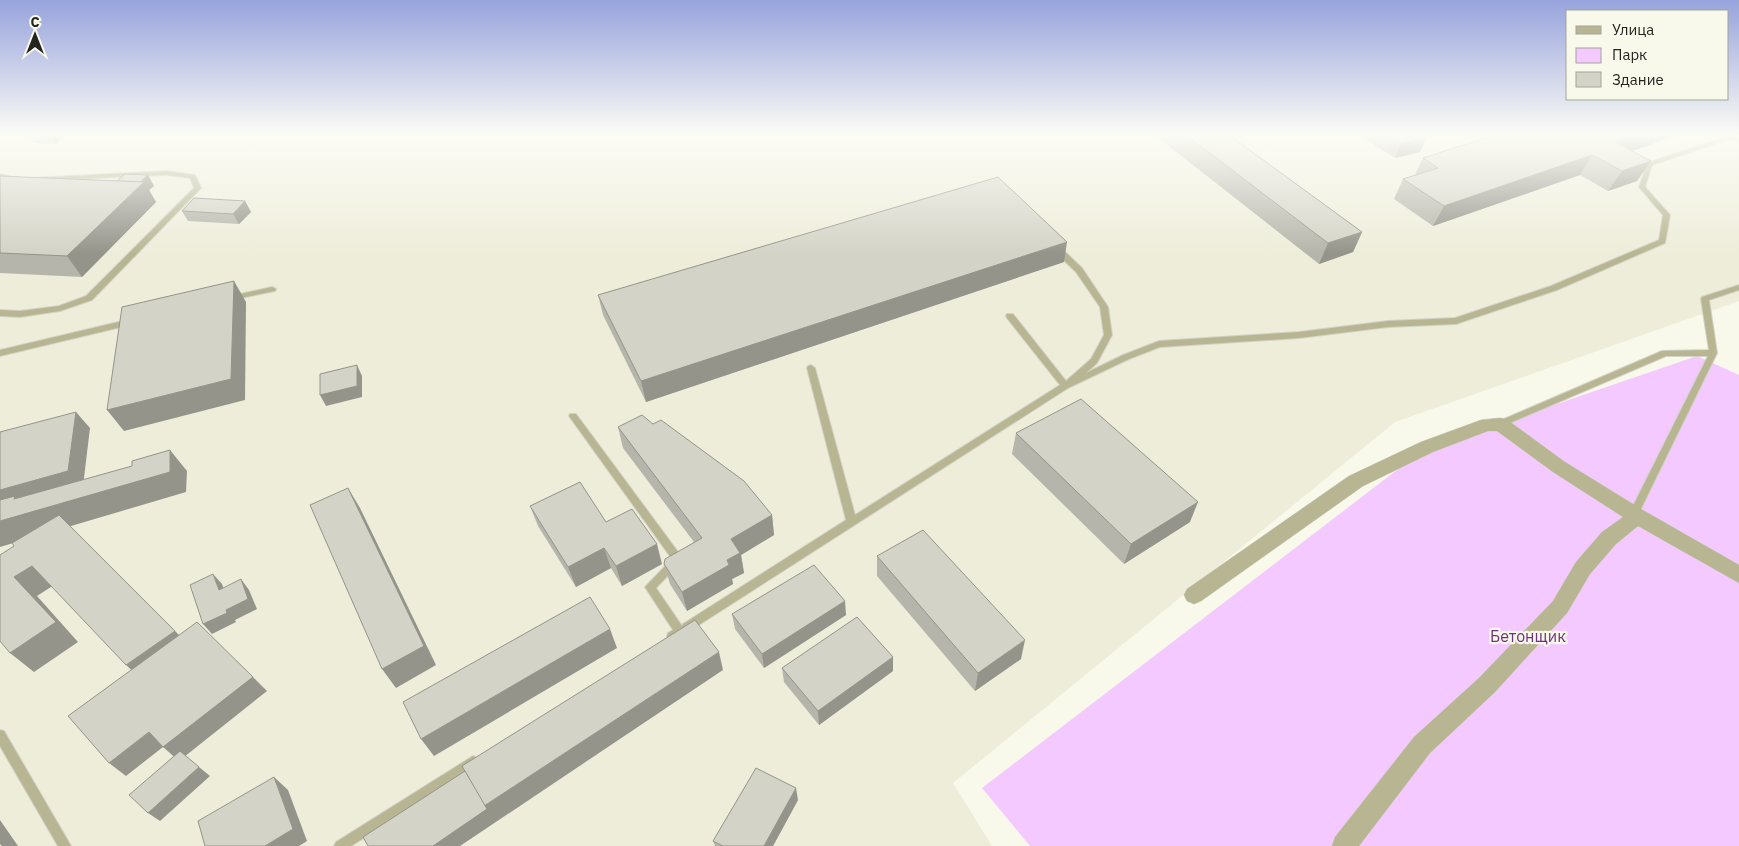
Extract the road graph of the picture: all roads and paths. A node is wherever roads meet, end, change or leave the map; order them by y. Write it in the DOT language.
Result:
graph roads {
  1 [pos="153,174"];
  2 [pos="173,174"];
  3 [pos="1646,174"];
  4 [pos="0,176"];
  5 [pos="1052,244"];
  6 [pos="1739,287"];
  7 [pos="272,289"];
  8 [pos="223,300"];
  9 [pos="0,313"];
  10 [pos="1010,316"];
  11 [pos="136,321"];
  12 [pos="1712,352"];
  13 [pos="0,353"];
  14 [pos="811,368"];
  15 [pos="1065,386"];
  16 [pos="573,416"];
  17 [pos="1500,424"];
  18 [pos="1634,514"];
  19 [pos="851,520"];
  20 [pos="1739,575"];
  21 [pos="1194,595"];
  22 [pos="680,631"];
  23 [pos="664,641"];
  24 [pos="0,735"];
  25 [pos="481,757"];
  26 [pos="65,846"];
  27 [pos="340,846"];
  28 [pos="1344,846"];
  1 -- 4 [label="lane"];
  2 -- 9 [label="lane"];
  3 -- 15 [label="lane"];
  5 -- 15 [label="lane"];
  6 -- 12 [label="lane"];
  7 -- 8 [label="lane"];
  10 -- 15 [label="lane"];
  11 -- 13 [label="lane"];
  12 -- 17 [label="lane"];
  12 -- 18 [label="lane"];
  14 -- 19 [label="lane"];
  15 -- 19 [label="lane"];
  16 -- 22 [label="lane"];
  17 -- 18 [label="street"];
  17 -- 21 [label="street"];
  18 -- 20 [label="street"];
  18 -- 28 [label="street"];
  19 -- 22 [label="lane"];
  22 -- 23 [label="lane"];
  24 -- 26 [label="lane"];
  25 -- 27 [label="lane"];
}
